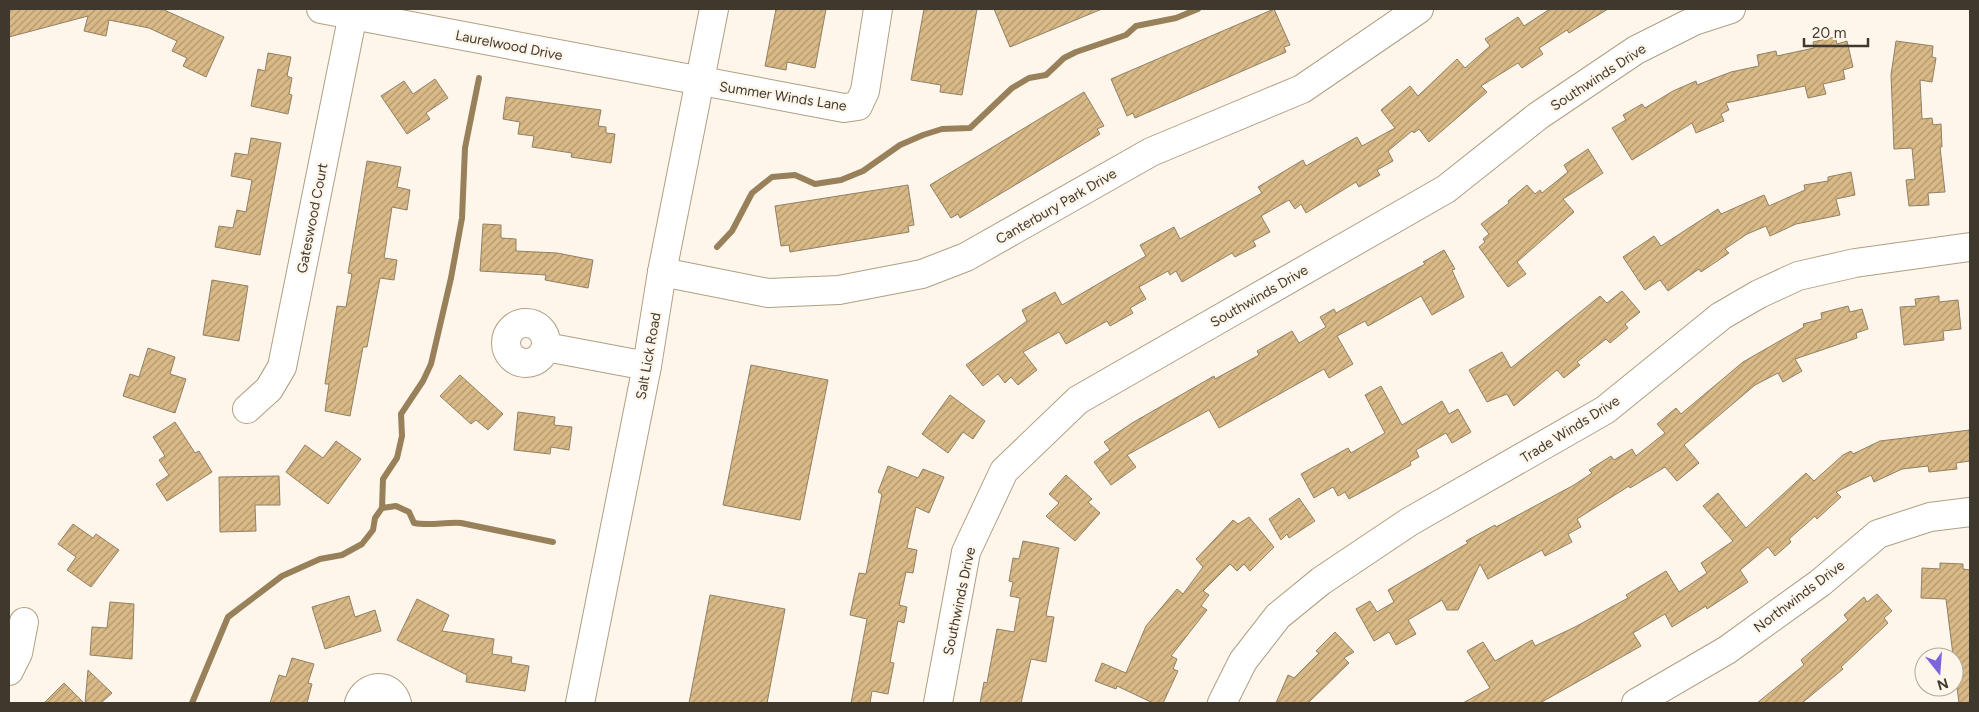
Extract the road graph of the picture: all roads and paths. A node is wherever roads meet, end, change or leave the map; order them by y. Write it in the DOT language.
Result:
graph roads {
  1 [pos="321,9"];
  2 [pos="714,9"];
  3 [pos="878,9"];
  4 [pos="1419,9"];
  5 [pos="1731,9"];
  6 [pos="354,12"];
  7 [pos="698,82"];
  8 [pos="1970,248"];
  9 [pos="662,272"];
  10 [pos="546,347"];
  11 [pos="647,366"];
  12 [pos="247,409"];
  13 [pos="1970,512"];
  14 [pos="24,622"];
  15 [pos="9,672"];
  16 [pos="359,703"];
  17 [pos="397,703"];
  18 [pos="580,703"];
  19 [pos="938,703"];
  20 [pos="1222,703"];
  21 [pos="1636,703"];
  1 -- 6 [label="street, Laurelwood Drive"];
  2 -- 7 [label="street, Salt Lick Road"];
  3 -- 7 [label="street, Summer Winds Lane"];
  4 -- 9 [label="street, Canterbury Park Drive"];
  5 -- 19 [label="street, Southwinds Drive"];
  6 -- 7 [label="street, Laurelwood Drive"];
  6 -- 12 [label="street, Gateswood Court"];
  7 -- 9 [label="street, Salt Lick Road"];
  8 -- 20 [label="street, Trade Winds Drive"];
  9 -- 11 [label="street, Salt Lick Road"];
  10 -- 11 [label="street"];
  11 -- 18 [label="street, Salt Lick Road"];
  13 -- 21 [label="street, Northwinds Drive"];
  14 -- 15 [label="street"];
  16 -- 17 [label="street"];
}
